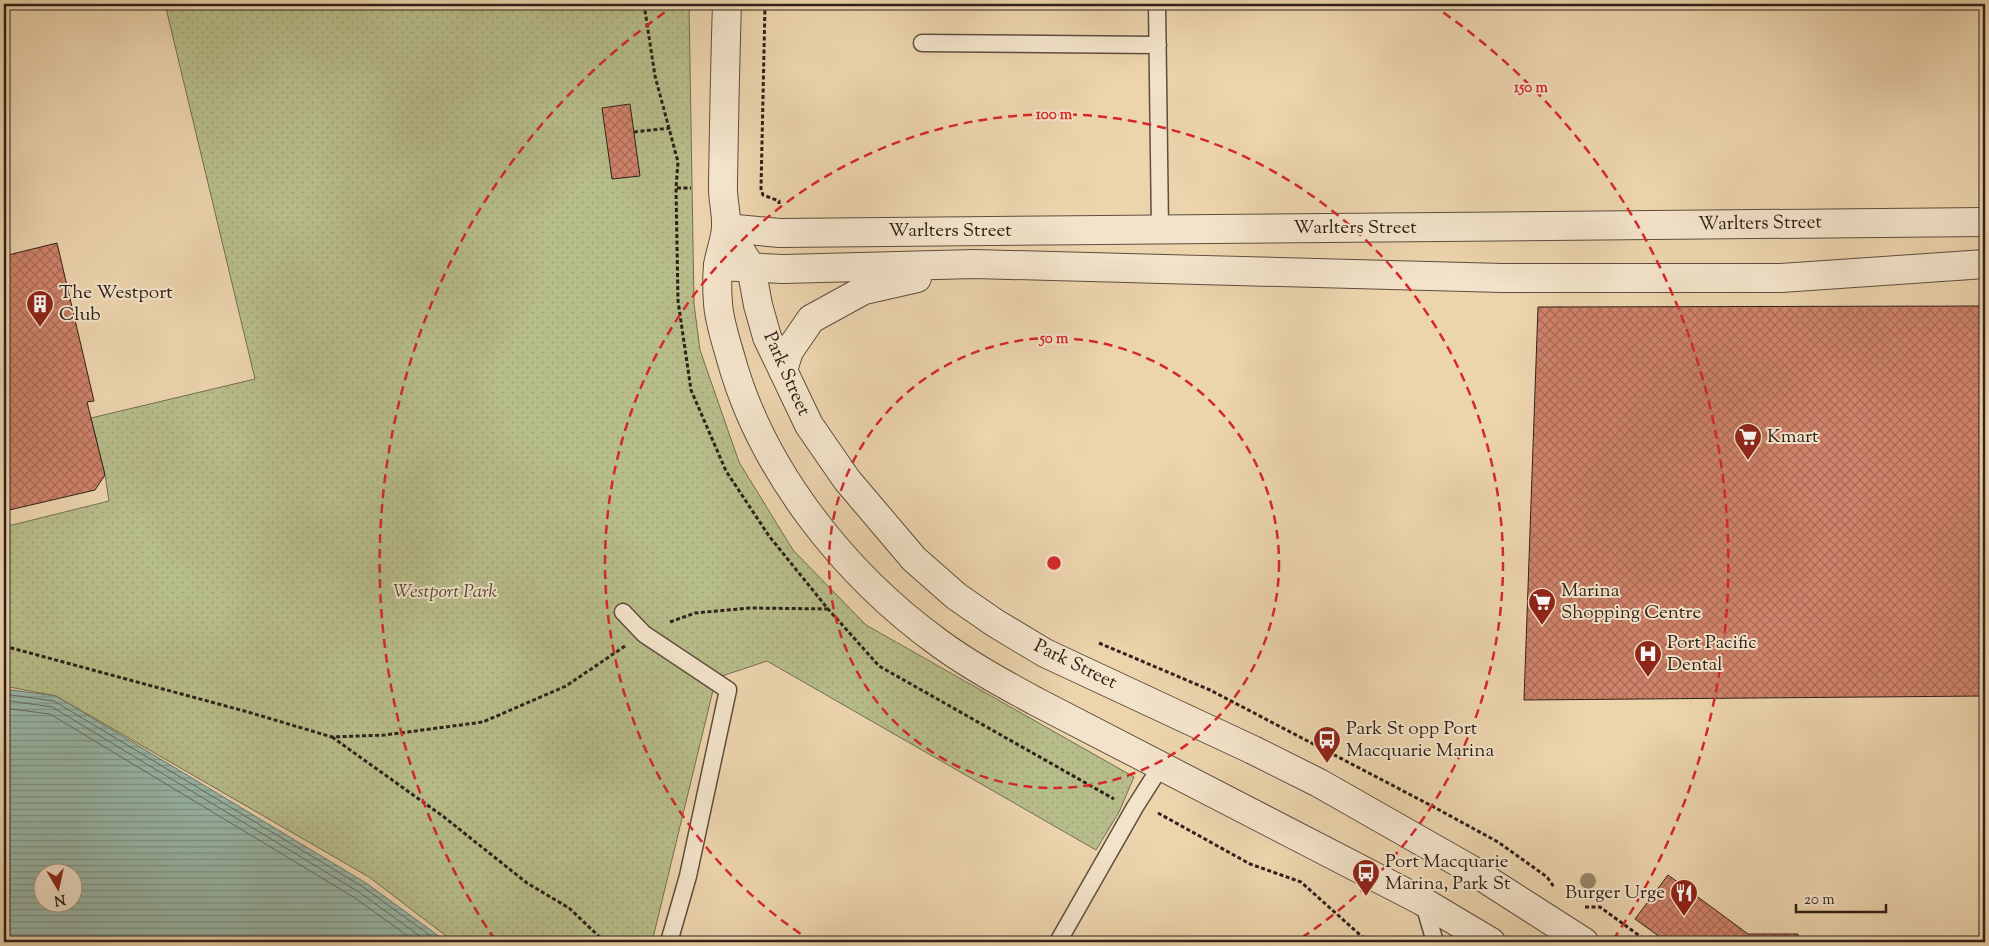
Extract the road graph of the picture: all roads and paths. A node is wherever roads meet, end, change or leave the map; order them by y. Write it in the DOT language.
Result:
graph roads {
  1 [pos="727,4"];
  2 [pos="765,4"];
  3 [pos="1157,4"];
  4 [pos="922,43"];
  5 [pos="1158,45"];
  6 [pos="670,128"];
  7 [pos="634,132"];
  8 [pos="676,188"];
  9 [pos="691,188"];
  10 [pos="756,189"];
  11 [pos="761,189"];
  12 [pos="779,206"];
  13 [pos="1985,222"];
  14 [pos="726,228"];
  15 [pos="1160,229"];
  16 [pos="975,264"];
  17 [pos="1985,264"];
  18 [pos="718,266"];
  19 [pos="751,267"];
  20 [pos="678,301"];
  21 [pos="686,302"];
  22 [pos="783,370"];
  23 [pos="623,612"];
  24 [pos="644,634"];
  25 [pos="1092,640"];
  26 [pos="4,646"];
  27 [pos="332,737"];
  28 [pos="1161,766"];
  29 [pos="1114,799"];
  30 [pos="1157,813"];
  31 [pos="1558,892"];
  32 [pos="1422,901"];
  33 [pos="1581,907"];
  34 [pos="605,942"];
  35 [pos="668,942"];
  36 [pos="1058,942"];
  37 [pos="1368,942"];
  38 [pos="1435,942"];
  39 [pos="1491,942"];
  40 [pos="1584,942"];
  41 [pos="1648,942"];
  1 -- 14 [label="street, Park Street"];
  2 -- 11 [label="path"];
  3 -- 5 [label="lane"];
  4 -- 5 [label="lane"];
  5 -- 15 [label="lane"];
  6 -- 7 [label="path"];
  8 -- 9 [label="path"];
  10 -- 11 [label="path"];
  11 -- 12 [label="path"];
  13 -- 15 [label="street, Warlters Street"];
  14 -- 15 [label="street, Warlters Street"];
  14 -- 18 [label="street, Park Street"];
  14 -- 19 [label="street, Park Street"];
  16 -- 17 [label="street, Warlters Street"];
  16 -- 19 [label="street, Warlters Street"];
  16 -- 22 [label="street, Warlters Street"];
  18 -- 19 [label="street, Warlters Street"];
  18 -- 28 [label="street, Park Street"];
  19 -- 22 [label="street, Park Street"];
  20 -- 21 [label="path"];
  22 -- 40 [label="street, Park Street"];
  23 -- 24 [label="lane"];
  24 -- 27 [label="path"];
  24 -- 29 [label="path"];
  24 -- 35 [label="lane"];
  25 -- 31 [label="path"];
  26 -- 27 [label="path"];
  27 -- 34 [label="path"];
  28 -- 32 [label="street, Park Street"];
  28 -- 36 [label="lane"];
  30 -- 37 [label="path"];
  32 -- 38 [label="lane"];
  32 -- 39 [label="street, Park Street"];
  33 -- 41 [label="path"];
}
